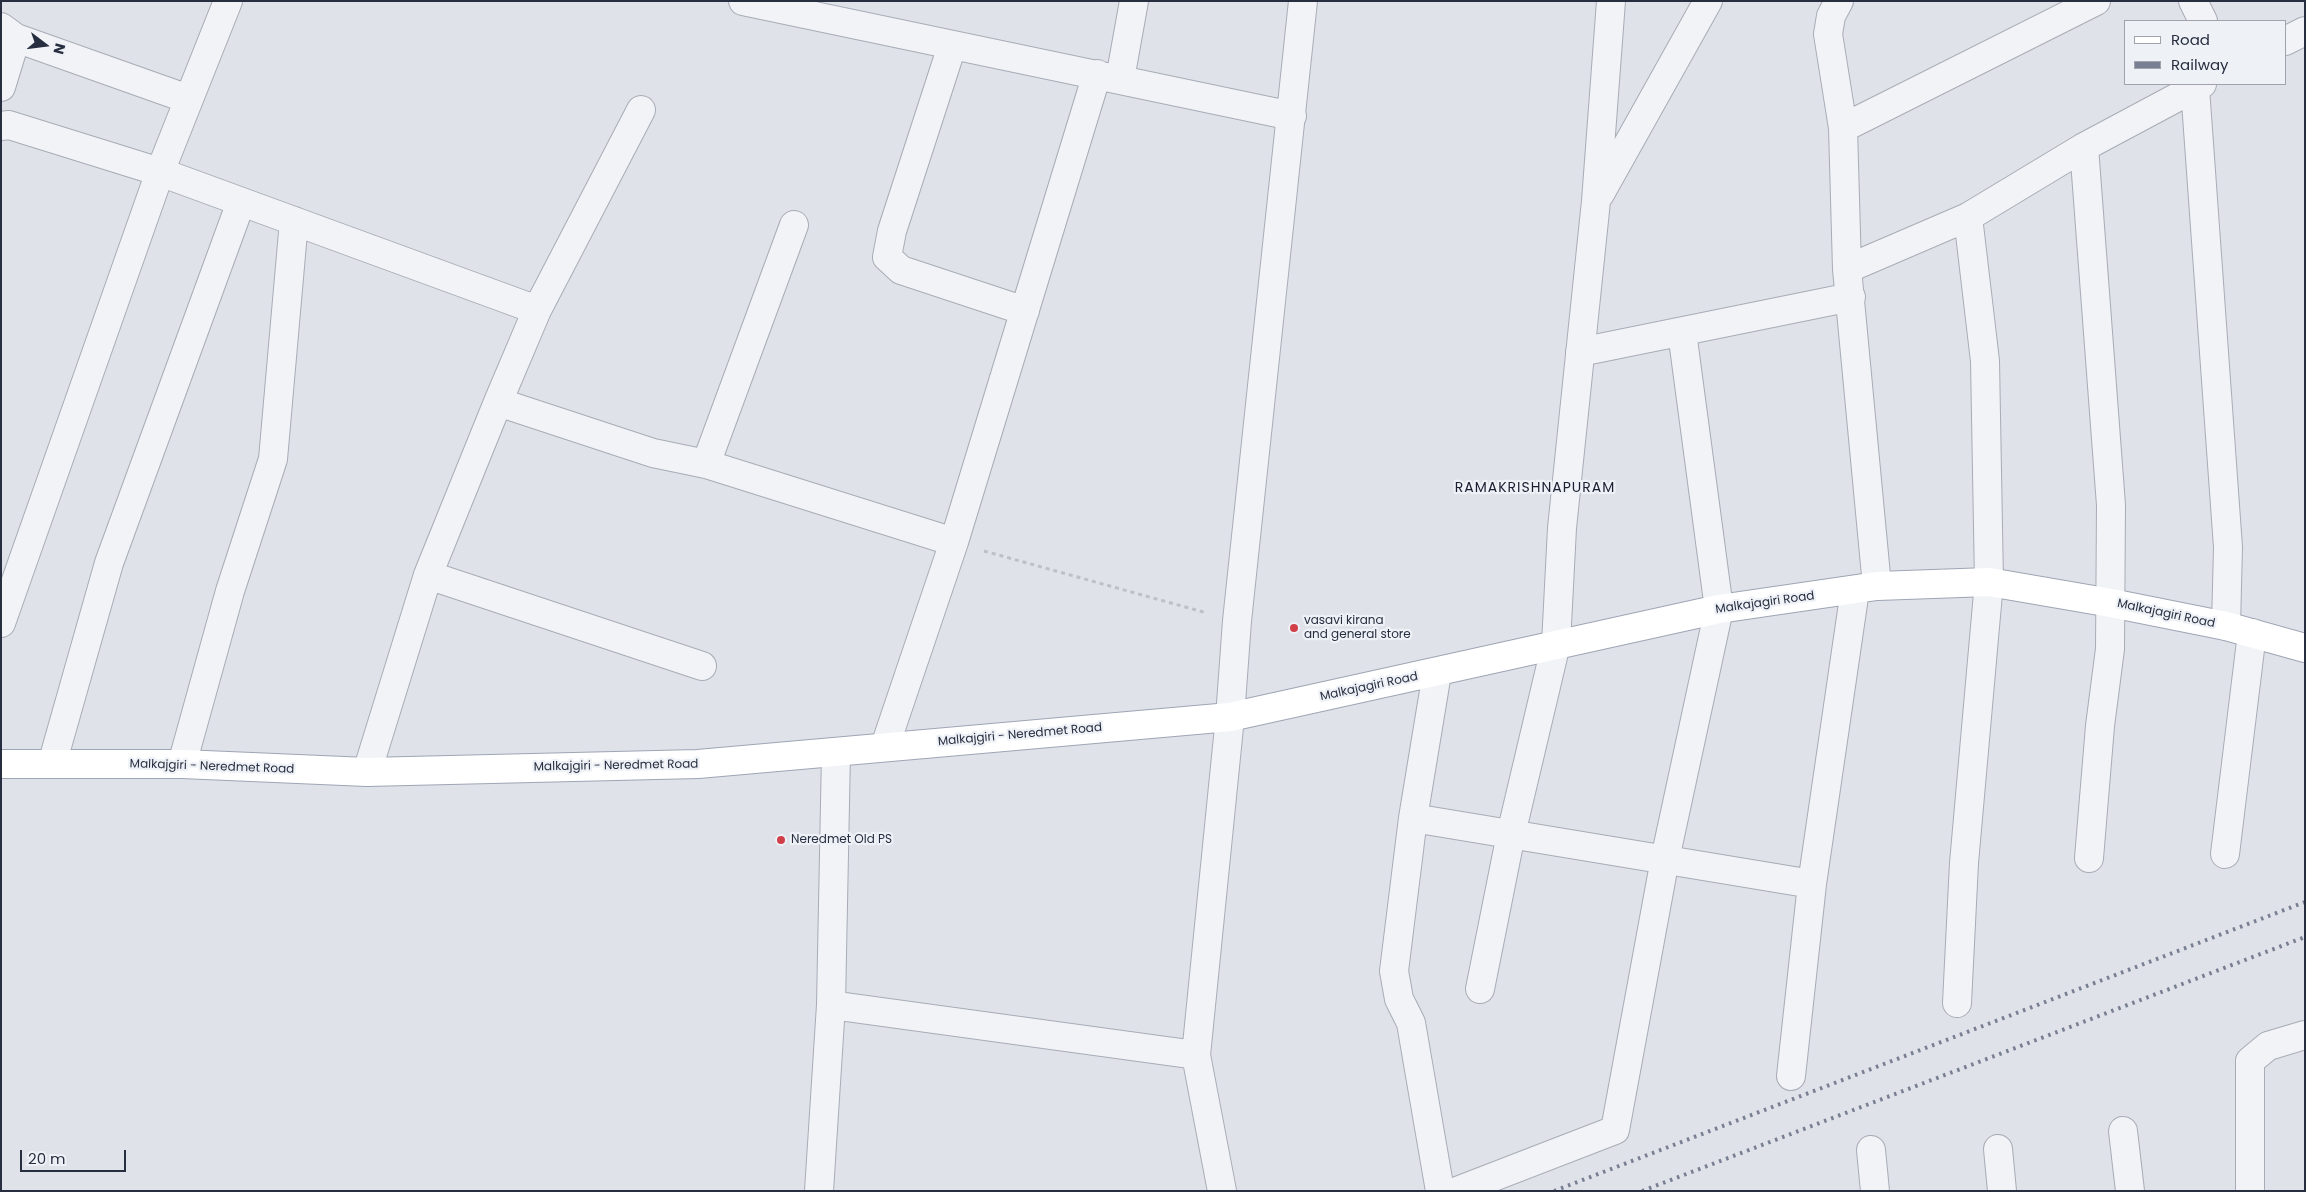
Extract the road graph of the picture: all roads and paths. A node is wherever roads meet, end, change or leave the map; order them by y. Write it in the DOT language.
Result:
graph roads {
  1 [pos="228,1"];
  2 [pos="743,1"];
  3 [pos="1134,1"];
  4 [pos="1303,1"];
  5 [pos="1611,1"];
  6 [pos="1708,1"];
  7 [pos="1839,1"];
  8 [pos="2096,1"];
  9 [pos="2193,1"];
  10 [pos="2202,20"];
  11 [pos="2305,31"];
  12 [pos="9,33"];
  13 [pos="2286,40"];
  14 [pos="952,46"];
  15 [pos="1108,77"];
  16 [pos="2199,86"];
  17 [pos="1,87"];
  18 [pos="188,99"];
  19 [pos="641,110"];
  20 [pos="1292,116"];
  21 [pos="1,126"];
  22 [pos="1843,128"];
  23 [pos="2084,147"];
  24 [pos="160,172"];
  25 [pos="1596,201"];
  26 [pos="241,202"];
  27 [pos="1968,217"];
  28 [pos="294,221"];
  29 [pos="794,225"];
  30 [pos="1847,268"];
  31 [pos="1851,298"];
  32 [pos="537,310"];
  33 [pos="1025,311"];
  34 [pos="1682,332"];
  35 [pos="1580,352"];
  36 [pos="498,402"];
  37 [pos="706,464"];
  38 [pos="954,542"];
  39 [pos="428,575"];
  40 [pos="1989,582"];
  41 [pos="1866,588"];
  42 [pos="2111,603"];
  43 [pos="1719,609"];
  44 [pos="1237,621"];
  45 [pos="1,623"];
  46 [pos="2226,626"];
  47 [pos="2252,633"];
  48 [pos="1556,644"];
  49 [pos="2305,648"];
  50 [pos="702,666"];
  51 [pos="1437,673"];
  52 [pos="1230,717"];
  53 [pos="885,746"];
  54 [pos="836,753"];
  55 [pos="1,764"];
  56 [pos="52,764"];
  57 [pos="182,764"];
  58 [pos="367,772"];
  59 [pos="1413,818"];
  60 [pos="1511,834"];
  61 [pos="2225,854"];
  62 [pos="2090,858"];
  63 [pos="1666,859"];
  64 [pos="1812,884"];
  65 [pos="1480,989"];
  66 [pos="1957,1003"];
  67 [pos="831,1005"];
  68 [pos="2305,1035"];
  69 [pos="1196,1055"];
  70 [pos="1791,1076"];
  71 [pos="2124,1131"];
  72 [pos="1998,1149"];
  73 [pos="1871,1150"];
  74 [pos="819,1191"];
  75 [pos="1222,1191"];
  76 [pos="1440,1191"];
  77 [pos="1457,1191"];
  78 [pos="1875,1191"];
  79 [pos="2002,1191"];
  80 [pos="2130,1191"];
  81 [pos="2250,1191"];
  1 -- 18 [label="street"];
  2 -- 14 [label="street"];
  3 -- 15 [label="street"];
  4 -- 20 [label="street"];
  5 -- 25 [label="street"];
  6 -- 25 [label="street"];
  7 -- 22 [label="street"];
  8 -- 22 [label="street"];
  9 -- 10 [label="street"];
  11 -- 13 [label="street"];
  12 -- 17 [label="street"];
  12 -- 18 [label="street"];
  14 -- 15 [label="street"];
  14 -- 33 [label="street"];
  15 -- 20 [label="street"];
  15 -- 33 [label="street"];
  16 -- 23 [label="street"];
  16 -- 46 [label="street"];
  18 -- 24 [label="street"];
  19 -- 32 [label="street"];
  20 -- 44 [label="street"];
  21 -- 24 [label="street"];
  22 -- 30 [label="street"];
  23 -- 27 [label="street"];
  23 -- 42 [label="street"];
  24 -- 26 [label="street"];
  24 -- 45 [label="street"];
  25 -- 35 [label="street"];
  26 -- 28 [label="street"];
  26 -- 56 [label="street"];
  27 -- 30 [label="street"];
  27 -- 40 [label="street"];
  28 -- 32 [label="street"];
  28 -- 57 [label="street"];
  29 -- 37 [label="street"];
  30 -- 31 [label="street"];
  31 -- 34 [label="street"];
  31 -- 41 [label="street"];
  32 -- 36 [label="street"];
  33 -- 38 [label="street"];
  34 -- 35 [label="street"];
  34 -- 43 [label="street"];
  35 -- 48 [label="street"];
  36 -- 37 [label="street"];
  36 -- 39 [label="street"];
  37 -- 38 [label="street"];
  38 -- 44 [label="path"];
  38 -- 53 [label="street"];
  39 -- 50 [label="street"];
  39 -- 58 [label="street"];
  40 -- 41 [label="main road, Malkajagiri Road"];
  40 -- 42 [label="main road, Malkajagiri Road"];
  40 -- 66 [label="street"];
  41 -- 43 [label="main road, Malkajagiri Road"];
  41 -- 64 [label="street"];
  42 -- 46 [label="main road, Malkajagiri Road"];
  42 -- 62 [label="street"];
  43 -- 48 [label="main road, Malkajagiri Road"];
  43 -- 63 [label="street"];
  44 -- 52 [label="street"];
  46 -- 47 [label="main road, Malkajagiri Road"];
  47 -- 49 [label="main road, Malkajagiri Road"];
  47 -- 61 [label="street"];
  48 -- 51 [label="main road, Malkajagiri Road"];
  48 -- 60 [label="street"];
  51 -- 52 [label="main road, Malkajagiri Road"];
  51 -- 59 [label="street"];
  52 -- 53 [label="main road, Malkajgiri - Neredmet Road"];
  52 -- 69 [label="street"];
  53 -- 54 [label="main road, Malkajgiri - Neredmet Road"];
  54 -- 58 [label="main road, Malkajgiri - Neredmet Road"];
  54 -- 67 [label="street"];
  55 -- 56 [label="main road, Malkajgiri - Neredmet Road"];
  56 -- 57 [label="main road, Malkajgiri - Neredmet Road"];
  57 -- 58 [label="main road, Malkajgiri - Neredmet Road"];
  59 -- 60 [label="street"];
  59 -- 76 [label="street"];
  60 -- 63 [label="street"];
  60 -- 65 [label="street"];
  63 -- 64 [label="street"];
  63 -- 77 [label="street"];
  64 -- 70 [label="street"];
  67 -- 69 [label="street"];
  67 -- 74 [label="street"];
  68 -- 81 [label="street"];
  69 -- 75 [label="street"];
  71 -- 80 [label="street"];
  72 -- 79 [label="street"];
  73 -- 78 [label="street"];
}
